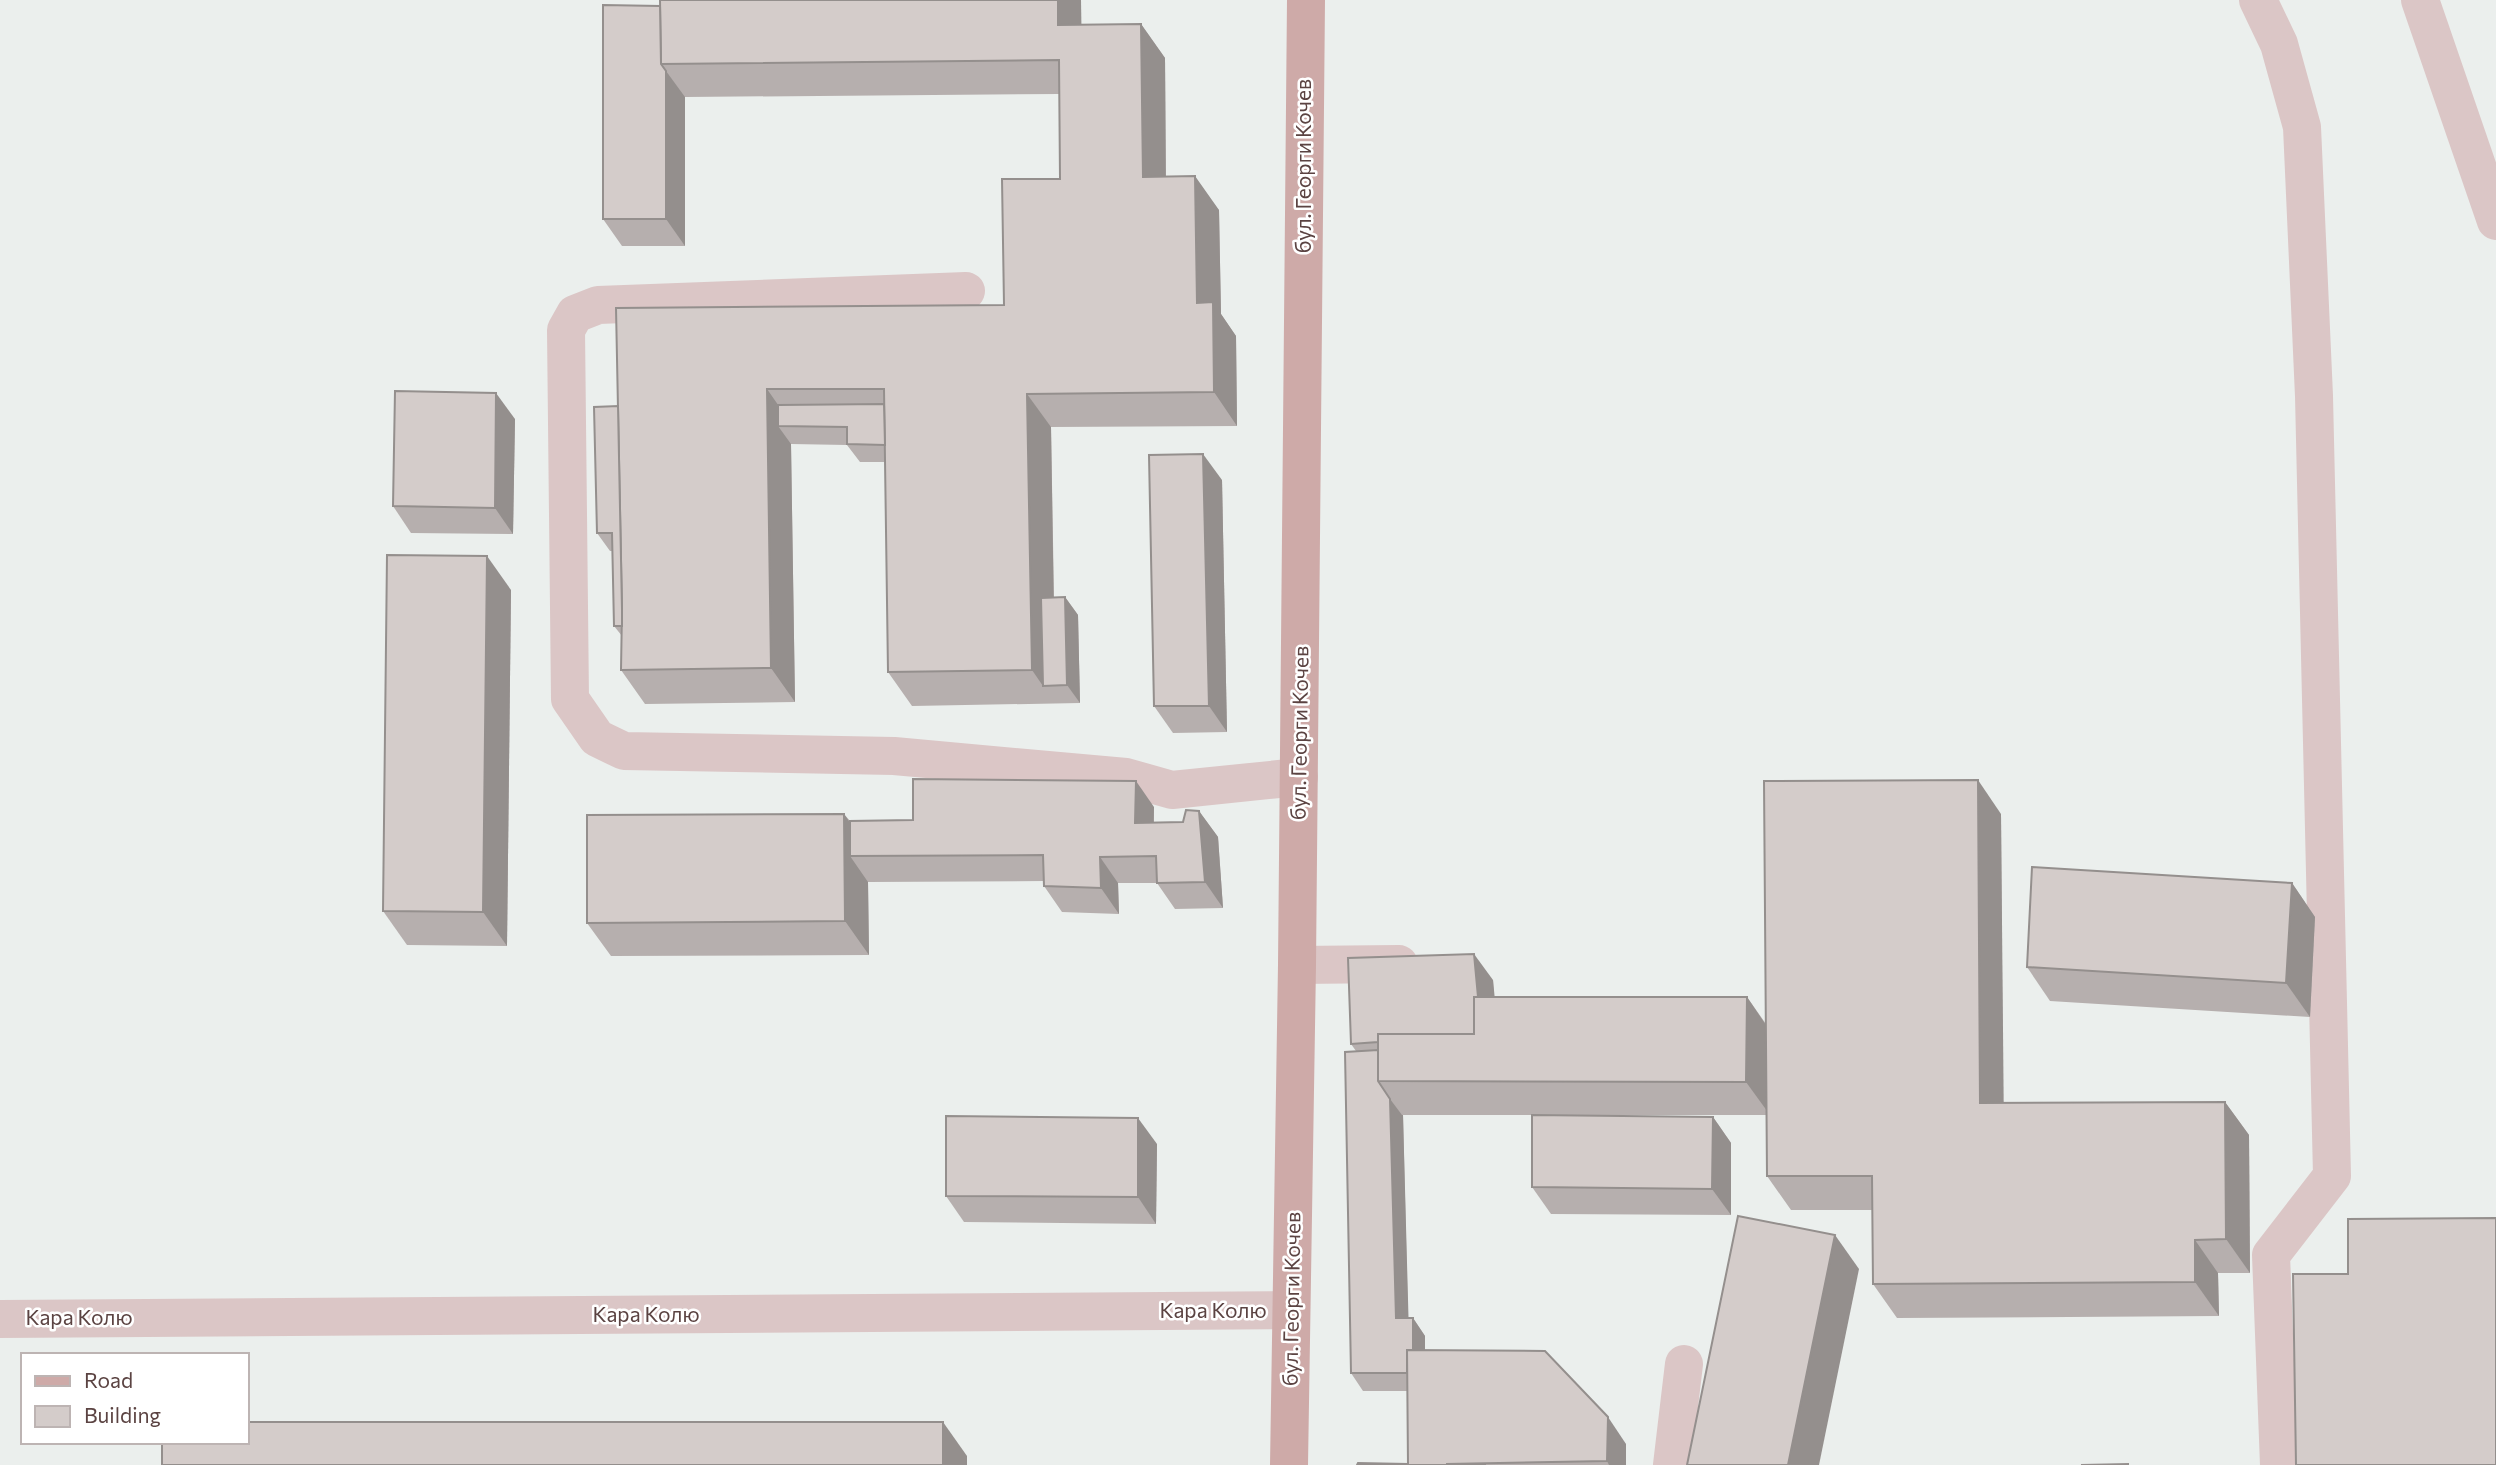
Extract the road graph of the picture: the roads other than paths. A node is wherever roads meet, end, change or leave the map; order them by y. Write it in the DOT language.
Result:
graph roads {
  1 [pos="1306,0"];
  2 [pos="2258,0"];
  3 [pos="2420,0"];
  4 [pos="2496,220"];
  5 [pos="966,291"];
  6 [pos="1299,777"];
  7 [pos="1436,964"];
  8 [pos="1297,965"];
  9 [pos="1291,1310"];
  10 [pos="0,1319"];
  11 [pos="1684,1364"];
  12 [pos="1289,1465"];
  13 [pos="1672,1465"];
  14 [pos="2279,1465"];
  1 -- 6 [label="main road, бул. Георги Кочев"];
  2 -- 14 [label="street"];
  3 -- 4 [label="street"];
  5 -- 6 [label="street"];
  6 -- 8 [label="main road, бул. Георги Кочев"];
  7 -- 8 [label="street"];
  8 -- 9 [label="main road, бул. Георги Кочев"];
  9 -- 10 [label="street, Кара Колю"];
  9 -- 12 [label="main road, бул. Георги Кочев"];
  11 -- 13 [label="street"];
}
